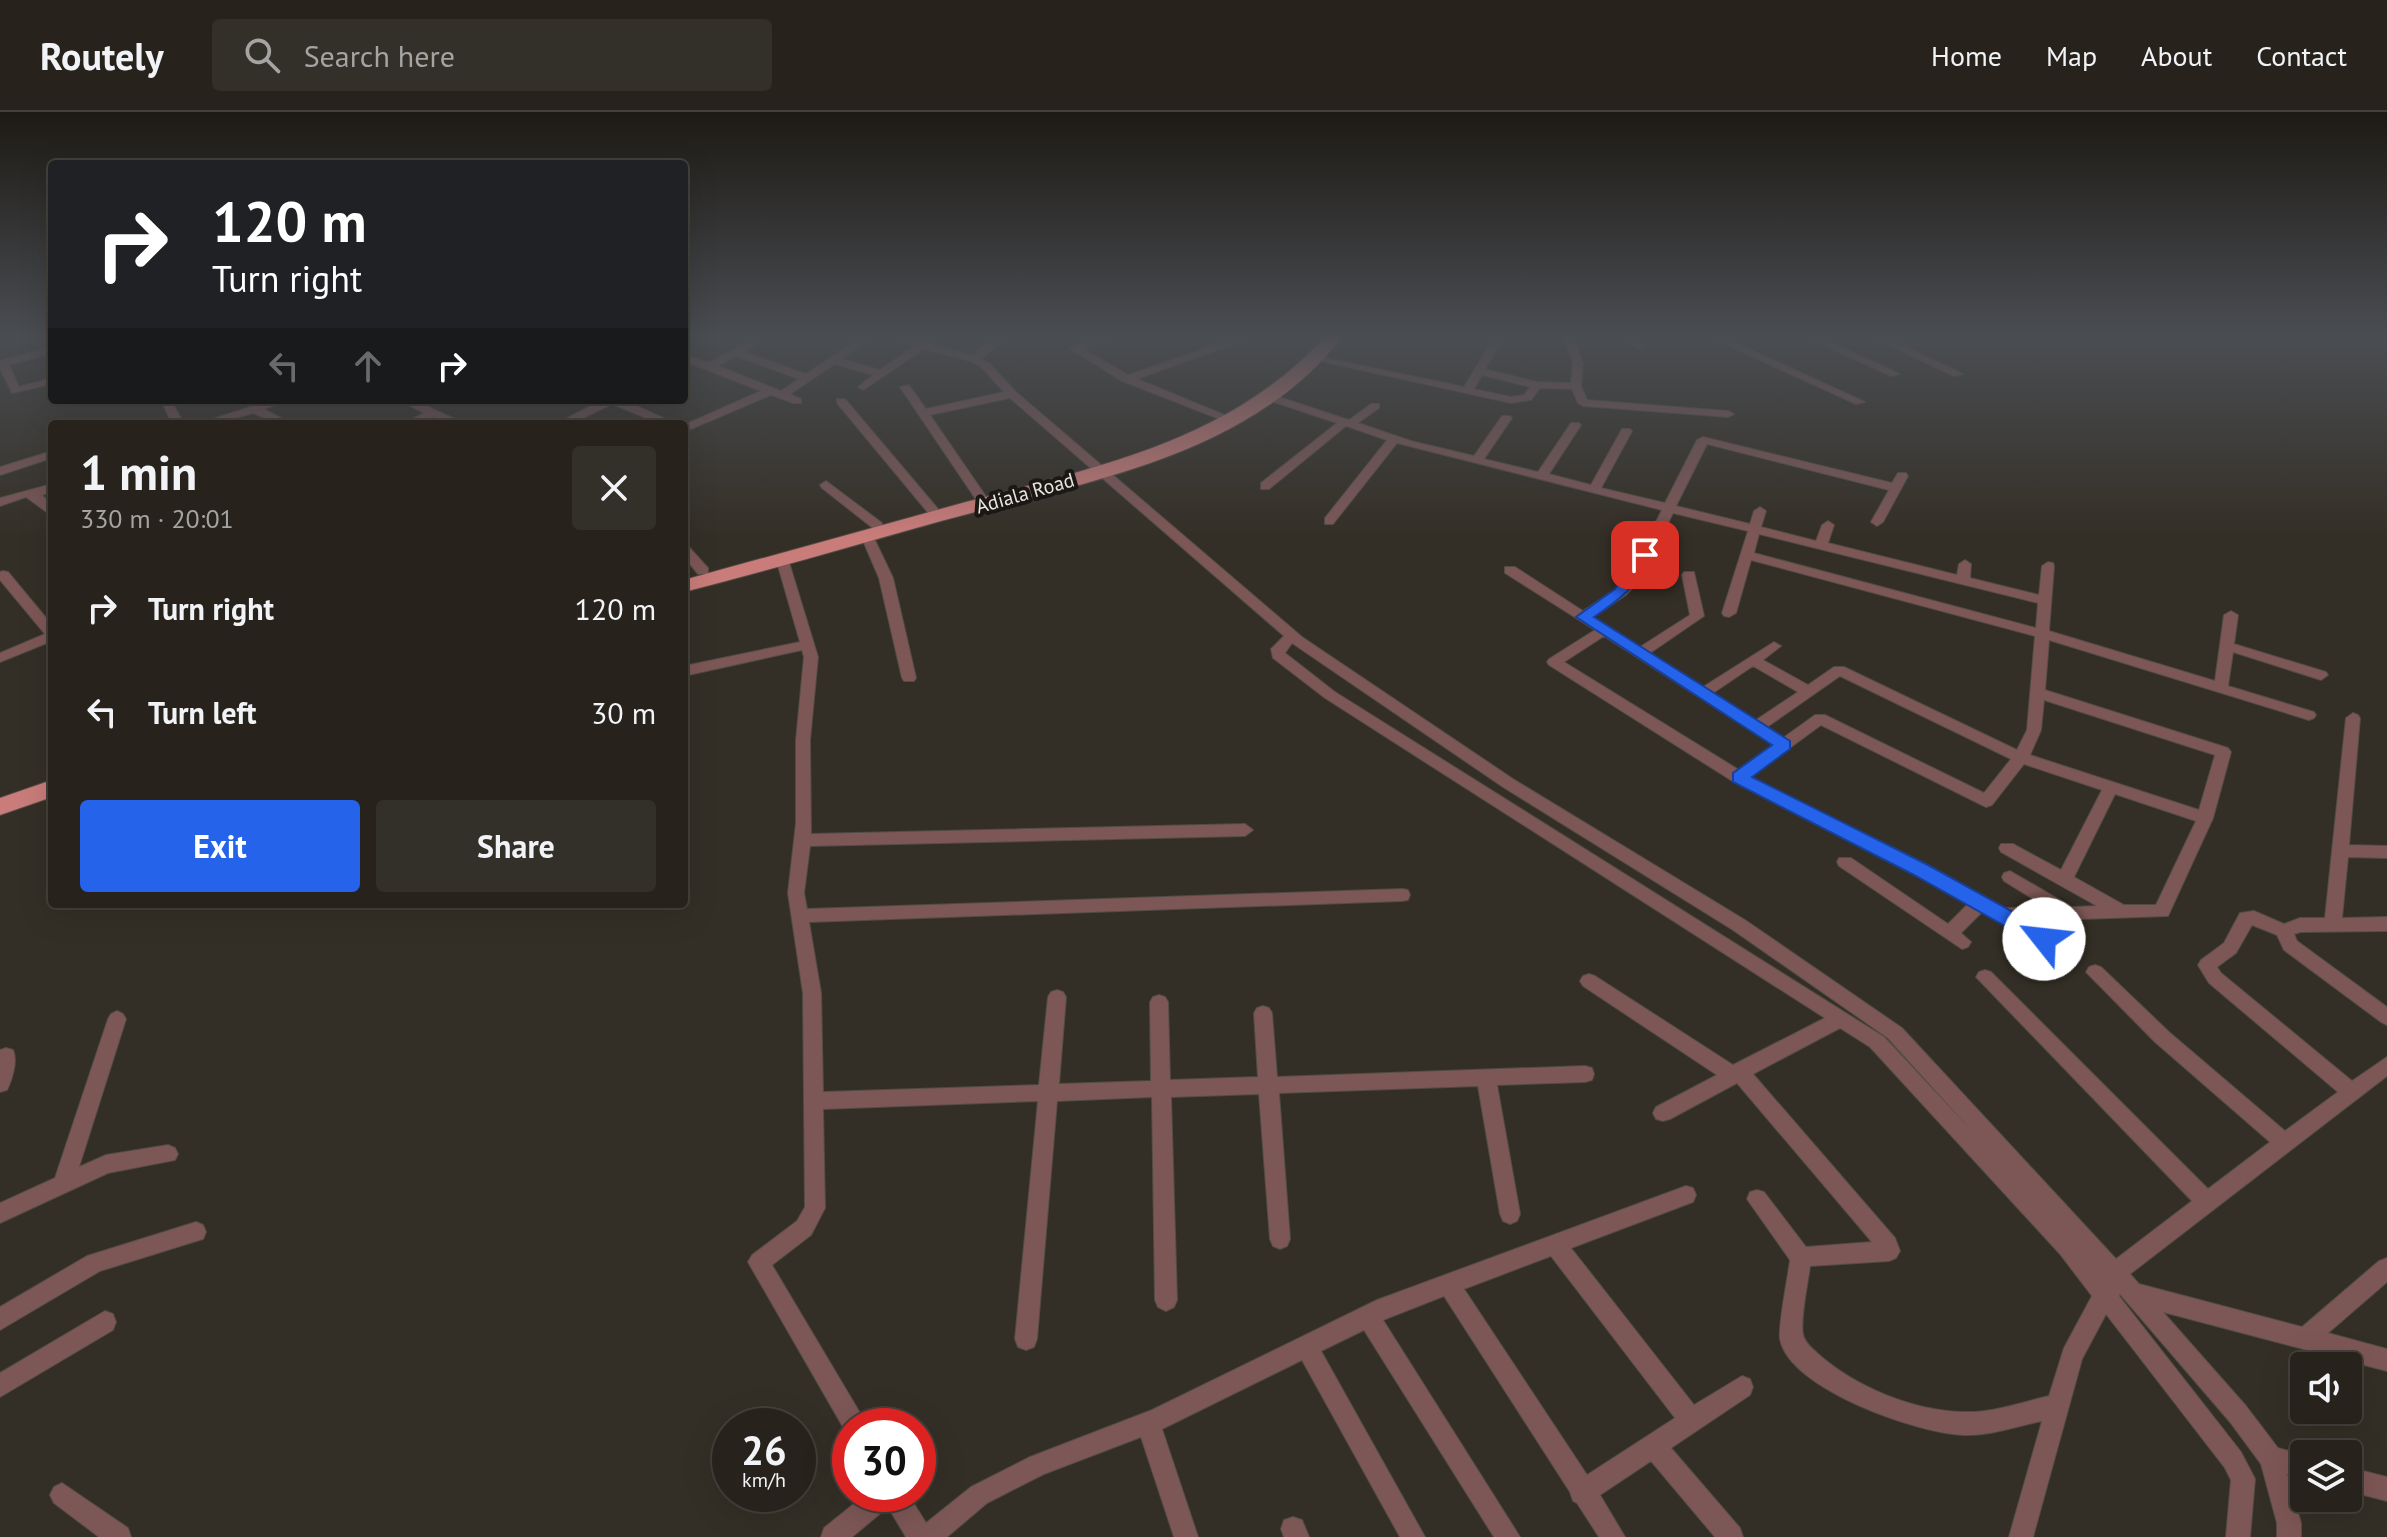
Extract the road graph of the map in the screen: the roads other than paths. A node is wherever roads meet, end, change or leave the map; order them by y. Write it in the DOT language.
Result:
graph roads {
  1 [pos="271,404"];
  2 [pos="413,404"];
  3 [pos="604,404"];
  4 [pos="622,404"];
  5 [pos="749,404"];
  6 [pos="843,404"];
  7 [pos="916,404"];
  8 [pos="968,404"];
  9 [pos="1023,404"];
  10 [pos="1189,404"];
  11 [pos="1254,404"];
  12 [pos="1256,404"];
  13 [pos="1291,404"];
  14 [pos="1588,404"];
  15 [pos="1375,406"];
  16 [pos="254,409"];
  17 [pos="433,413"];
  18 [pos="923,413"];
  19 [pos="1728,414"];
  20 [pos="1226,418"];
  21 [pos="1506,418"];
  22 [pos="217,420"];
  23 [pos="277,420"];
  24 [pos="418,420"];
  25 [pos="450,420"];
  26 [pos="570,420"];
  27 [pos="661,420"];
  28 [pos="1348,422"];
  29 [pos="1575,425"];
  30 [pos="688,427"];
  31 [pos="1626,431"];
  32 [pos="1394,439"];
  33 [pos="48,455"];
  34 [pos="1477,461"];
  35 [pos="1099,469"];
  36 [pos="0,471"];
  37 [pos="1541,477"];
  38 [pos="826,485"];
  39 [pos="1265,486"];
  40 [pos="48,489"];
  41 [pos="1594,490"];
  42 [pos="32,495"];
  43 [pos="981,498"];
  44 [pos="0,502"];
  45 [pos="1668,508"];
  46 [pos="48,509"];
  47 [pos="1760,511"];
  48 [pos="934,512"];
  49 [pos="1329,521"];
  50 [pos="1877,522"];
  51 [pos="1828,525"];
  52 [pos="1755,530"];
  53 [pos="873,531"];
  54 [pos="1821,546"];
  55 [pos="1747,555"];
  56 [pos="782,559"];
  57 [pos="1965,564"];
  58 [pos="2048,566"];
  59 [pos="1510,570"];
  60 [pos="694,574"];
  61 [pos="3,575"];
  62 [pos="1689,575"];
  63 [pos="1963,580"];
  64 [pos="688,585"];
  65 [pos="2045,601"];
  66 [pos="1729,613"];
  67 [pos="2231,615"];
  68 [pos="1583,617"];
  69 [pos="48,630"];
  70 [pos="1605,630"];
  71 [pos="2043,634"];
  72 [pos="1292,635"];
  73 [pos="48,637"];
  74 [pos="808,644"];
  75 [pos="1774,646"];
  76 [pos="2227,646"];
  77 [pos="1641,653"];
  78 [pos="0,658"];
  79 [pos="1753,660"];
  80 [pos="688,670"];
  81 [pos="2321,675"];
  82 [pos="909,678"];
  83 [pos="2221,688"];
  84 [pos="1810,692"];
  85 [pos="1703,693"];
  86 [pos="2037,693"];
  87 [pos="2309,715"];
  88 [pos="2353,718"];
  89 [pos="1757,727"];
  90 [pos="1784,745"];
  91 [pos="2020,757"];
  92 [pos="48,778"];
  93 [pos="1739,778"];
  94 [pos="2111,787"];
  95 [pos="48,789"];
  96 [pos="0,796"];
  97 [pos="0,807"];
  98 [pos="2205,818"];
  99 [pos="1245,830"];
  100 [pos="802,840"];
  101 [pos="2007,848"];
  102 [pos="2340,851"];
  103 [pos="2387,852"];
  104 [pos="1845,862"];
  105 [pos="2010,877"];
  106 [pos="2064,880"];
  107 [pos="1402,895"];
  108 [pos="1980,903"];
  109 [pos="2122,912"];
  110 [pos="2070,914"];
  111 [pos="800,916"];
  112 [pos="2002,916"];
  113 [pos="2333,924"];
  114 [pos="2387,924"];
  115 [pos="2284,931"];
  116 [pos="2044,939"];
  117 [pos="2095,972"];
  118 [pos="1985,977"];
  119 [pos="1589,981"];
  120 [pos="1057,997"];
  121 [pos="1159,1002"];
  122 [pos="1263,1013"];
  123 [pos="2387,1017"];
  124 [pos="1842,1018"];
  125 [pos="117,1019"];
  126 [pos="6,1056"];
  127 [pos="2387,1065"];
  128 [pos="1736,1073"];
  129 [pos="1585,1074"];
  130 [pos="1486,1077"];
  131 [pos="0,1084"];
  132 [pos="1268,1084"];
  133 [pos="1163,1087"];
  134 [pos="1049,1091"];
  135 [pos="2352,1092"];
  136 [pos="815,1101"];
  137 [pos="1663,1113"];
  138 [pos="2285,1143"];
  139 [pos="168,1154"];
  140 [pos="63,1184"];
  141 [pos="1686,1195"];
  142 [pos="1757,1199"];
  143 [pos="2207,1202"];
  144 [pos="0,1213"];
  145 [pos="1510,1214"];
  146 [pos="196,1232"];
  147 [pos="1280,1239"];
  148 [pos="1556,1245"];
  149 [pos="1801,1257"];
  150 [pos="2387,1268"];
  151 [pos="1449,1285"];
  152 [pos="2118,1285"];
  153 [pos="1166,1300"];
  154 [pos="1368,1317"];
  155 [pos="0,1319"];
  156 [pos="105,1322"];
  157 [pos="2306,1338"];
  158 [pos="1026,1339"];
  159 [pos="1306,1346"];
  160 [pos="2387,1360"];
  161 [pos="0,1386"];
  162 [pos="1742,1387"];
  163 [pos="2058,1406"];
  164 [pos="844,1408"];
  165 [pos="1691,1420"];
  166 [pos="1148,1423"];
  167 [pos="1653,1445"];
  168 [pos="2271,1458"];
  169 [pos="2290,1463"];
  170 [pos="2362,1483"];
  171 [pos="2387,1489"];
  172 [pos="1581,1493"];
  173 [pos="62,1495"];
  174 [pos="863,1512"];
  175 [pos="905,1512"];
  176 [pos="119,1537"];
  177 [pos="833,1537"];
  178 [pos="920,1537"];
  179 [pos="928,1537"];
  180 [pos="1186,1537"];
  181 [pos="1413,1537"];
  182 [pos="1508,1537"];
  183 [pos="1613,1537"];
  184 [pos="1731,1537"];
  185 [pos="2021,1537"];
  186 [pos="2238,1537"];
  187 [pos="2289,1537"];
  1 -- 16 [label="street"];
  2 -- 17 [label="street"];
  3 -- 26 [label="street"];
  4 -- 27 [label="street"];
  5 -- 30 [label="street"];
  6 -- 48 [label="street"];
  7 -- 18 [label="street"];
  8 -- 18 [label="street"];
  9 -- 35 [label="street"];
  10 -- 20 [label="street"];
  11 -- 20 [label="main road, Adiala Road"];
  12 -- 35 [label="main road, Adiala Road"];
  13 -- 28 [label="street"];
  14 -- 19 [label="street"];
  15 -- 28 [label="street"];
  16 -- 22 [label="street"];
  16 -- 23 [label="street"];
  17 -- 24 [label="street"];
  17 -- 25 [label="street"];
  18 -- 43 [label="street"];
  20 -- 35 [label="main road, Adiala Road"];
  21 -- 34 [label="street"];
  28 -- 32 [label="street"];
  28 -- 39 [label="street"];
  29 -- 37 [label="street"];
  31 -- 41 [label="street"];
  32 -- 34 [label="street"];
  32 -- 49 [label="street"];
  33 -- 36 [label="street"];
  34 -- 37 [label="street"];
  35 -- 43 [label="main road, Adiala Road"];
  35 -- 53 [label="main road, Adiala Road"];
  35 -- 72 [label="street"];
  37 -- 41 [label="street"];
  38 -- 53 [label="street"];
  40 -- 42 [label="street"];
  41 -- 45 [label="street"];
  42 -- 44 [label="street"];
  42 -- 46 [label="street"];
  43 -- 48 [label="main road, Adiala Road"];
  45 -- 50 [label="street"];
  45 -- 52 [label="street"];
  45 -- 68 [label="street"];
  47 -- 52 [label="street"];
  48 -- 53 [label="main road, Adiala Road"];
  51 -- 54 [label="street"];
  52 -- 54 [label="street"];
  52 -- 55 [label="street"];
  53 -- 56 [label="main road, Adiala Road"];
  53 -- 60 [label="main road, Adiala Road"];
  53 -- 82 [label="street"];
  54 -- 63 [label="street"];
  55 -- 66 [label="street"];
  55 -- 71 [label="street"];
  56 -- 64 [label="main road, Adiala Road"];
  56 -- 74 [label="street"];
  57 -- 63 [label="street"];
  58 -- 65 [label="street"];
  59 -- 68 [label="street"];
  61 -- 69 [label="street"];
  62 -- 77 [label="street"];
  63 -- 65 [label="street"];
  65 -- 71 [label="street"];
  67 -- 76 [label="street"];
  68 -- 70 [label="street"];
  70 -- 77 [label="street"];
  70 -- 93 [label="street"];
  71 -- 83 [label="street"];
  71 -- 86 [label="street"];
  72 -- 124 [label="street"];
  72 -- 152 [label="street"];
  73 -- 78 [label="street"];
  74 -- 80 [label="street"];
  74 -- 100 [label="street"];
  75 -- 79 [label="street"];
  76 -- 81 [label="street"];
  76 -- 83 [label="street"];
  77 -- 85 [label="street"];
  79 -- 84 [label="street"];
  79 -- 85 [label="street"];
  83 -- 87 [label="street"];
  84 -- 89 [label="street"];
  84 -- 91 [label="street"];
  85 -- 89 [label="street"];
  86 -- 91 [label="street"];
  86 -- 98 [label="street"];
  88 -- 102 [label="street"];
  89 -- 90 [label="street"];
  90 -- 91 [label="street"];
  90 -- 93 [label="street"];
  91 -- 94 [label="street"];
  92 -- 96 [label="main road"];
  93 -- 108 [label="street"];
  94 -- 98 [label="street"];
  94 -- 106 [label="street"];
  95 -- 97 [label="main road"];
  98 -- 109 [label="street"];
  99 -- 100 [label="street"];
  100 -- 111 [label="street"];
  101 -- 106 [label="street"];
  102 -- 103 [label="street"];
  102 -- 113 [label="street"];
  104 -- 108 [label="street"];
  105 -- 110 [label="street"];
  106 -- 109 [label="street"];
  107 -- 111 [label="street"];
  108 -- 112 [label="street"];
  109 -- 110 [label="street"];
  110 -- 112 [label="street"];
  111 -- 136 [label="street"];
  112 -- 116 [label="street"];
  113 -- 114 [label="street"];
  113 -- 115 [label="street"];
  115 -- 123 [label="street"];
  115 -- 135 [label="street"];
  117 -- 138 [label="street"];
  118 -- 143 [label="street"];
  119 -- 128 [label="street"];
  120 -- 134 [label="street"];
  121 -- 133 [label="street"];
  122 -- 132 [label="street"];
  124 -- 128 [label="street"];
  124 -- 152 [label="street"];
  125 -- 140 [label="street"];
  126 -- 131 [label="street"];
  127 -- 135 [label="street"];
  128 -- 137 [label="street"];
  128 -- 149 [label="street"];
  129 -- 130 [label="street"];
  130 -- 132 [label="street"];
  130 -- 145 [label="street"];
  132 -- 133 [label="street"];
  132 -- 147 [label="street"];
  133 -- 134 [label="street"];
  133 -- 153 [label="street"];
  134 -- 136 [label="street"];
  134 -- 158 [label="street"];
  135 -- 138 [label="street"];
  136 -- 164 [label="street"];
  138 -- 143 [label="street"];
  139 -- 140 [label="street"];
  140 -- 144 [label="street"];
  141 -- 148 [label="street"];
  142 -- 149 [label="street"];
  143 -- 152 [label="street"];
  146 -- 155 [label="street"];
  148 -- 151 [label="street"];
  148 -- 165 [label="street"];
  149 -- 163 [label="street"];
  150 -- 157 [label="street"];
  151 -- 154 [label="street"];
  151 -- 172 [label="street"];
  152 -- 157 [label="street"];
  152 -- 163 [label="street"];
  152 -- 168 [label="street"];
  152 -- 186 [label="street"];
  154 -- 159 [label="street"];
  154 -- 182 [label="street"];
  156 -- 161 [label="street"];
  157 -- 160 [label="street"];
  159 -- 166 [label="street"];
  159 -- 181 [label="street"];
  162 -- 165 [label="street"];
  163 -- 185 [label="street"];
  165 -- 167 [label="street"];
  166 -- 179 [label="street"];
  166 -- 180 [label="street"];
  167 -- 172 [label="street"];
  167 -- 184 [label="street"];
  168 -- 169 [label="street"];
  168 -- 187 [label="street"];
  170 -- 171 [label="street"];
  172 -- 183 [label="street"];
  173 -- 176 [label="street"];
  174 -- 177 [label="street"];
  175 -- 178 [label="street"];
}
